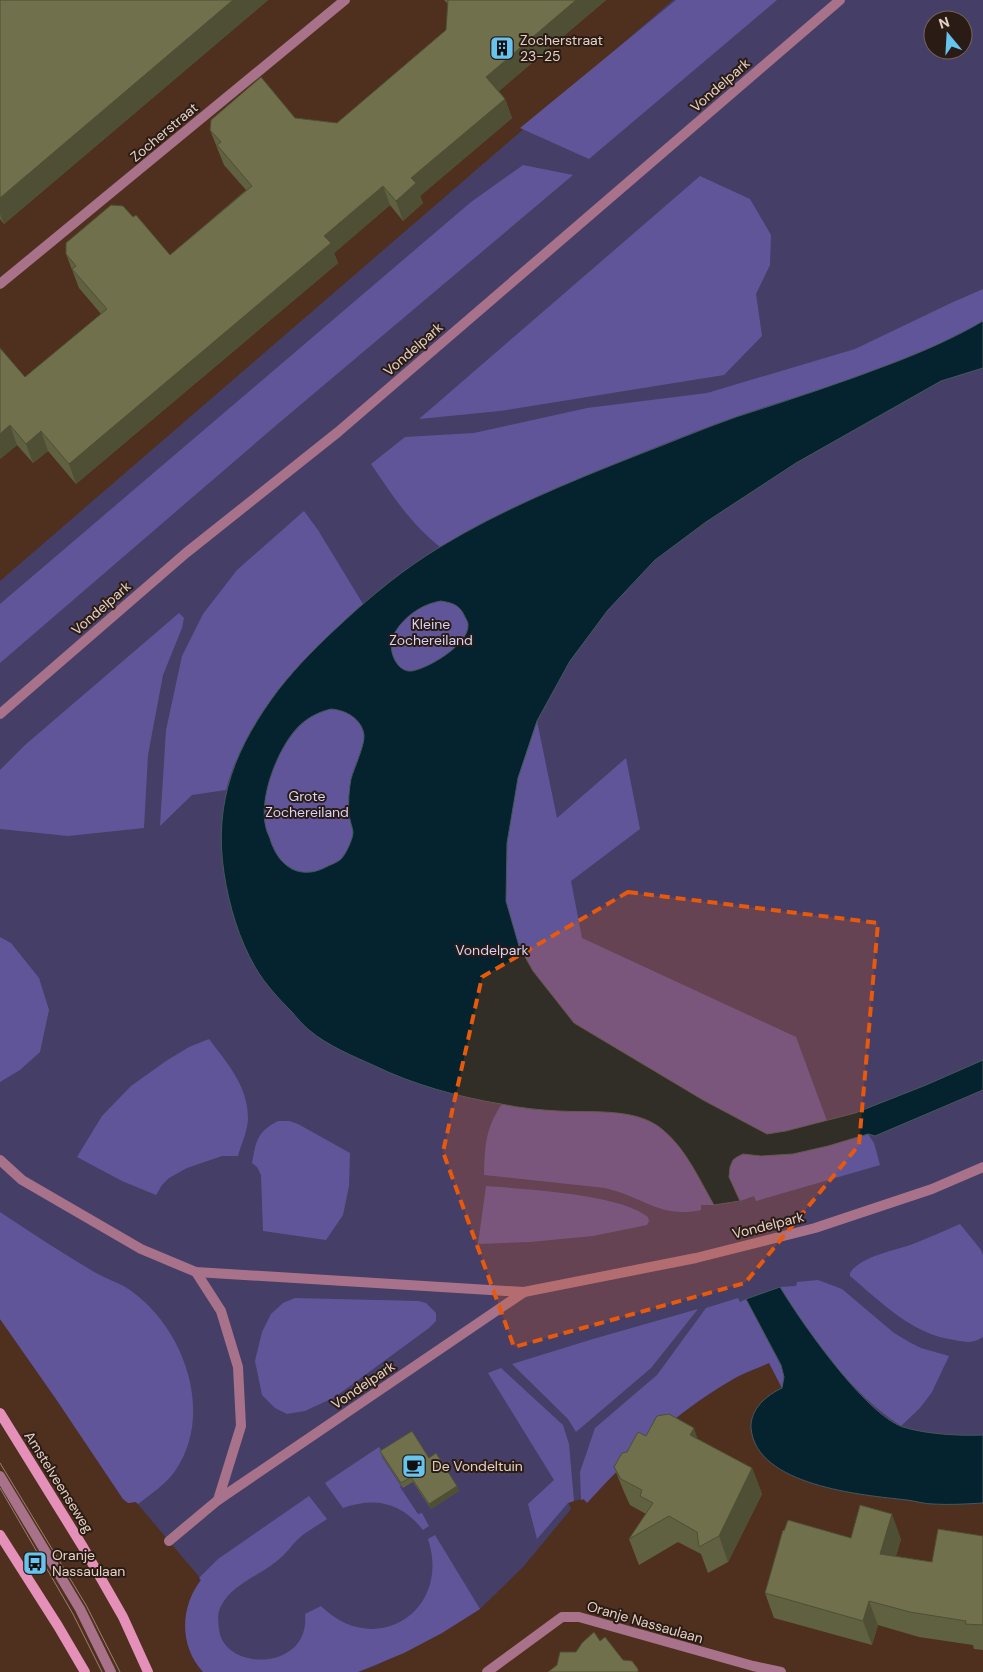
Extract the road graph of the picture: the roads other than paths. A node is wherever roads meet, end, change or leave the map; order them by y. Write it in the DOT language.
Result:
graph roads {
  1 [pos="345,0"];
  2 [pos="840,0"];
  3 [pos="0,284"];
  4 [pos="0,714"];
  5 [pos="0,1160"];
  6 [pos="983,1167"];
  7 [pos="196,1272"];
  8 [pos="524,1292"];
  9 [pos="0,1412"];
  10 [pos="0,1476"];
  11 [pos="218,1500"];
  12 [pos="0,1535"];
  13 [pos="169,1541"];
  14 [pos="754,1669"];
  15 [pos="84,1672"];
  16 [pos="110,1672"];
  17 [pos="148,1672"];
  18 [pos="487,1672"];
  19 [pos="781,1672"];
  1 -- 3 [label="street, Zocherstraat"];
  2 -- 4 [label="street, Vondelpark"];
  5 -- 7 [label="street, Vondelpark"];
  6 -- 8 [label="street, Vondelpark"];
  7 -- 8 [label="street, Vondelpark"];
  7 -- 11 [label="street"];
  8 -- 11 [label="street, Vondelpark"];
  9 -- 17 [label="main road, Amstelveenseweg"];
  10 -- 16 [label="street"];
  11 -- 13 [label="street, Vondelpark"];
  12 -- 15 [label="main road"];
  14 -- 18 [label="street, Oranje Nassaulaan"];
  14 -- 19 [label="street, Oranje Nassaulaan"];
}
